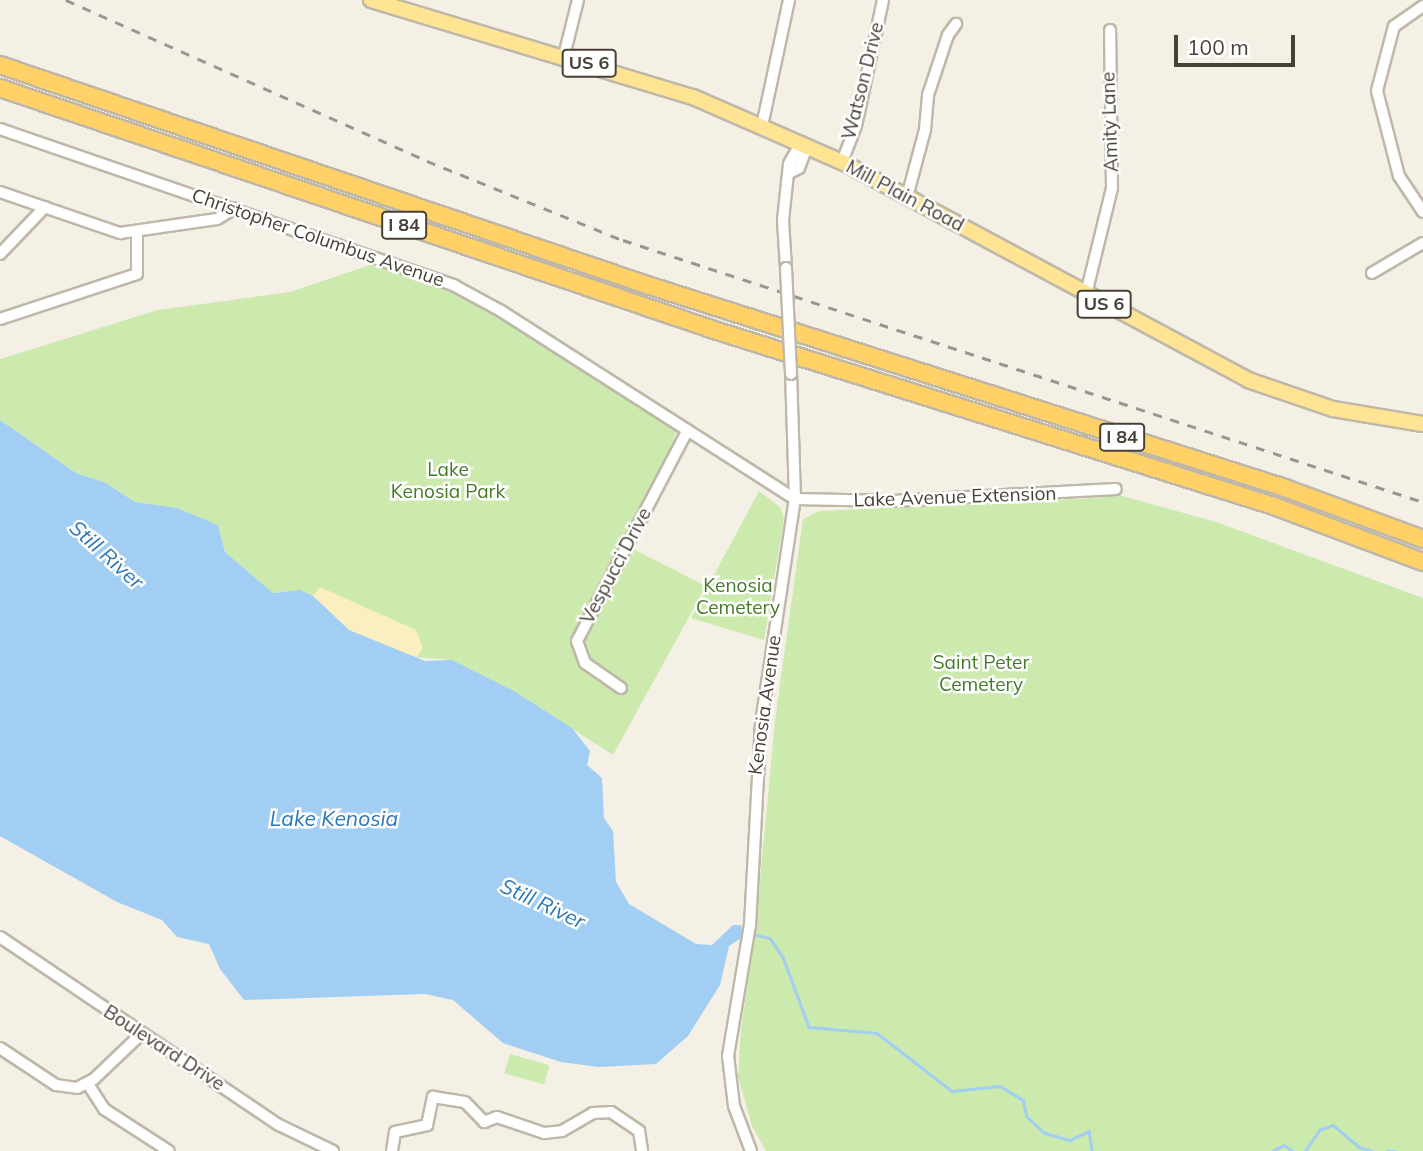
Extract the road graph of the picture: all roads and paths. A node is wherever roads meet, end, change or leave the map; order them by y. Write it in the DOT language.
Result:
graph roads {
  1 [pos="371,0"];
  2 [pos="578,0"];
  3 [pos="789,0"];
  4 [pos="883,0"];
  5 [pos="1423,6"];
  6 [pos="956,24"];
  7 [pos="1110,30"];
  8 [pos="564,56"];
  9 [pos="0,65"];
  10 [pos="0,88"];
  11 [pos="762,126"];
  12 [pos="0,129"];
  13 [pos="801,142"];
  14 [pos="842,162"];
  15 [pos="0,192"];
  16 [pos="907,197"];
  17 [pos="45,207"];
  18 [pos="235,208"];
  19 [pos="1423,212"];
  20 [pos="137,232"];
  21 [pos="1423,243"];
  22 [pos="0,254"];
  23 [pos="1372,273"];
  24 [pos="1086,294"];
  25 [pos="0,318"];
  26 [pos="1423,424"];
  27 [pos="688,430"];
  28 [pos="1116,489"];
  29 [pos="795,499"];
  30 [pos="1423,539"];
  31 [pos="1423,562"];
  32 [pos="621,688"];
  33 [pos="0,937"];
  34 [pos="140,1035"];
  35 [pos="0,1048"];
  36 [pos="88,1084"];
  37 [pos="169,1151"];
  38 [pos="333,1151"];
  39 [pos="392,1151"];
  40 [pos="642,1151"];
  41 [pos="751,1151"];
  1 -- 8 [label="main road, Mill Plain Road / US 6"];
  2 -- 8 [label="street"];
  3 -- 11 [label="street"];
  4 -- 14 [label="street, Watson Drive"];
  5 -- 19 [label="street"];
  6 -- 16 [label="street"];
  7 -- 24 [label="street, Amity Lane"];
  8 -- 11 [label="main road, Mill Plain Road / US 6"];
  9 -- 30 [label="highway, I 84"];
  10 -- 31 [label="highway, I 84"];
  11 -- 13 [label="main road, Mill Plain Road / US 6"];
  12 -- 18 [label="street, Christopher Columbus Avenue"];
  13 -- 14 [label="main road, Mill Plain Road / US 6"];
  13 -- 29 [label="street, Kenosia Avenue, bridge"];
  14 -- 16 [label="main road, Mill Plain Road / US 6"];
  15 -- 17 [label="street"];
  16 -- 24 [label="main road, Mill Plain Road / US 6"];
  17 -- 20 [label="street"];
  17 -- 22 [label="street"];
  18 -- 20 [label="street"];
  18 -- 27 [label="street, Christopher Columbus Avenue"];
  20 -- 25 [label="street"];
  21 -- 23 [label="street"];
  24 -- 26 [label="main road, Mill Plain Road / US 6"];
  27 -- 29 [label="street, Christopher Columbus Avenue"];
  27 -- 32 [label="street, Vespucci Drive"];
  28 -- 29 [label="street, Lake Avenue Extension"];
  29 -- 41 [label="street, Kenosia Avenue"];
  33 -- 34 [label="street, Boulevard Drive"];
  34 -- 36 [label="street"];
  34 -- 38 [label="street, Boulevard Drive"];
  35 -- 36 [label="street"];
  36 -- 37 [label="street"];
  39 -- 40 [label="street"];
}
